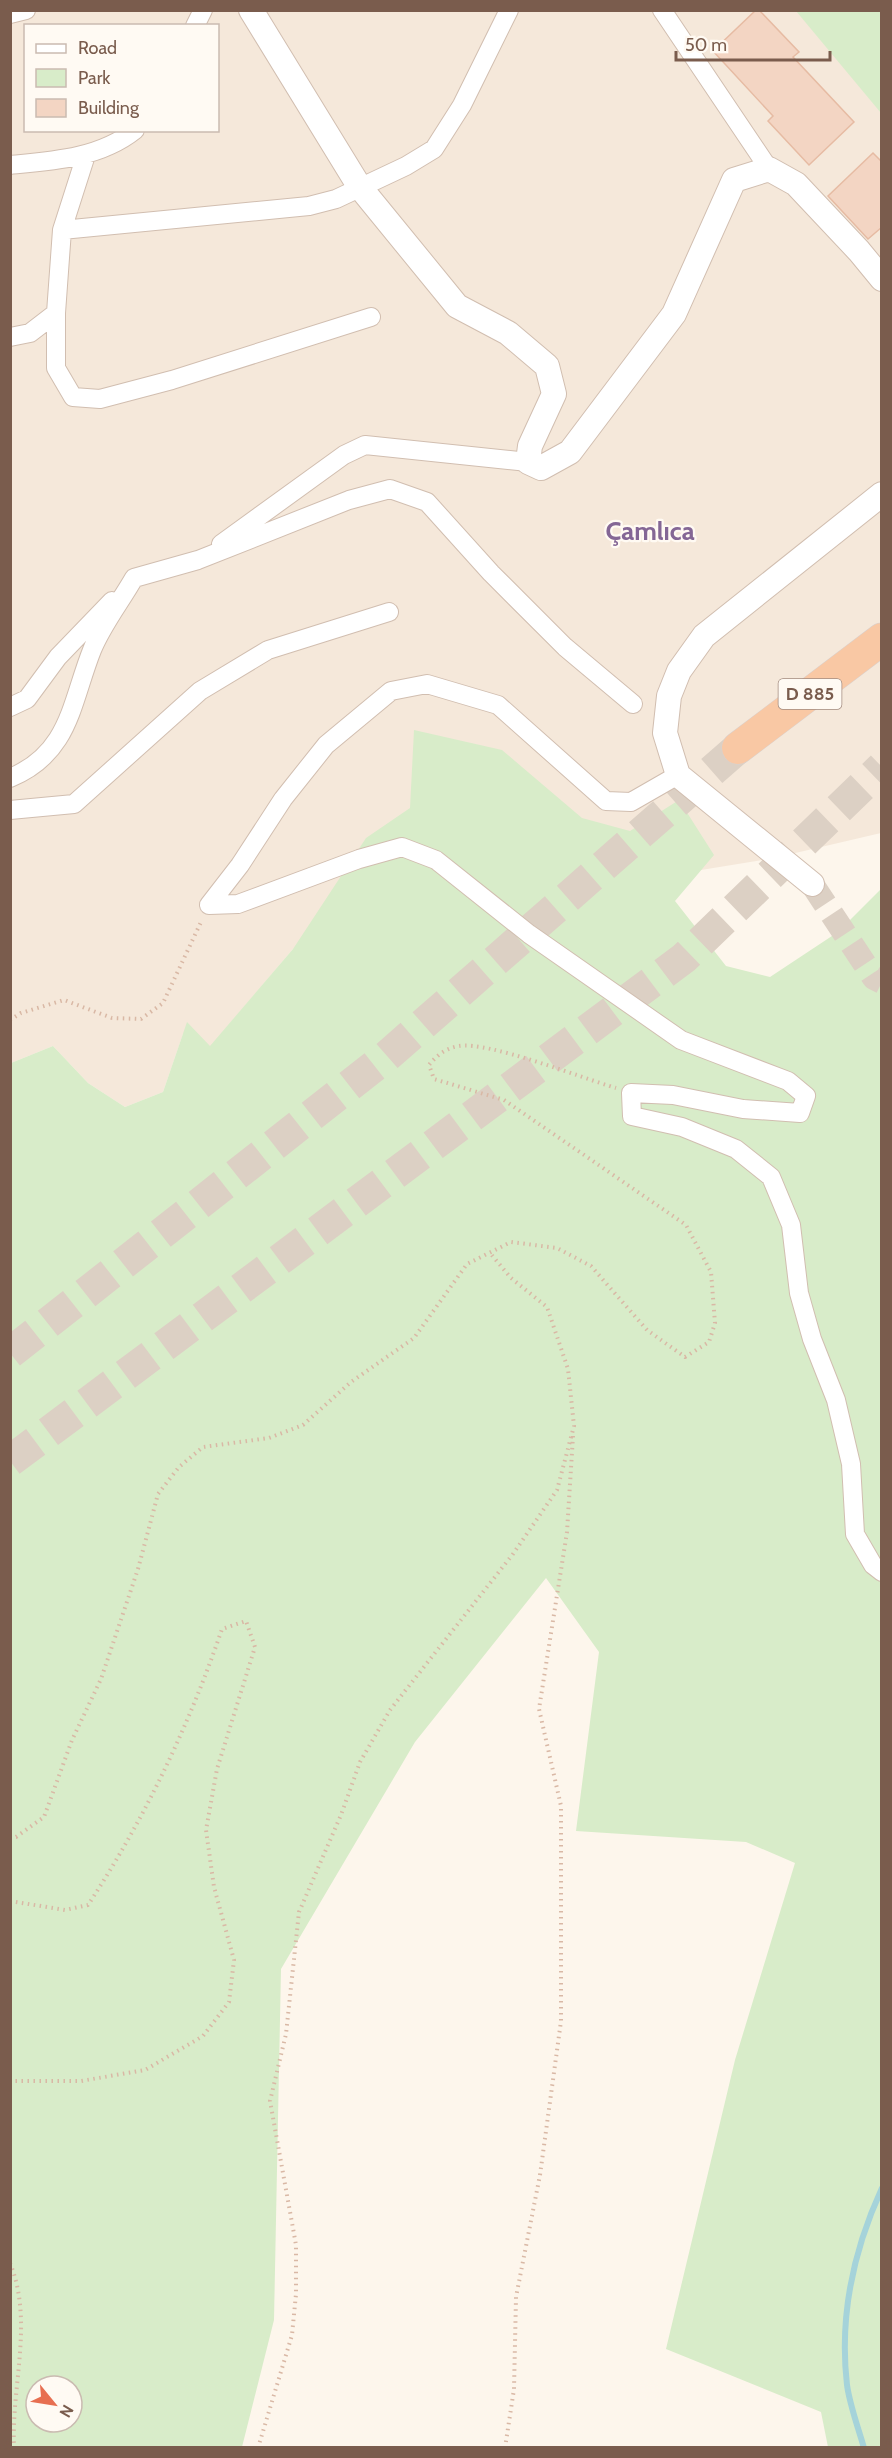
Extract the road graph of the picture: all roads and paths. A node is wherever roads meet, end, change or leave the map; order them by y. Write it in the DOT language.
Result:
graph roads {
  1 [pos="26,10"];
  2 [pos="203,10"];
  3 [pos="251,10"];
  4 [pos="509,10"];
  5 [pos="662,10"];
  6 [pos="10,14"];
  7 [pos="196,24"];
  8 [pos="133,132"];
  9 [pos="86,155"];
  10 [pos="10,165"];
  11 [pos="769,169"];
  12 [pos="359,186"];
  13 [pos="62,230"];
  14 [pos="882,279"];
  15 [pos="56,312"];
  16 [pos="371,317"];
  17 [pos="10,337"];
  18 [pos="528,462"];
  19 [pos="882,494"];
  20 [pos="198,560"];
  21 [pos="134,578"];
  22 [pos="388,612"];
  23 [pos="882,639"];
  24 [pos="633,704"];
  25 [pos="10,707"];
  26 [pos="738,748"];
  27 [pos="678,775"];
  28 [pos="10,778"];
  29 [pos="10,810"];
  30 [pos="812,884"];
  31 [pos="209,904"];
  32 [pos="10,1020"];
  33 [pos="631,1093"];
  34 [pos="490,1252"];
  35 [pos="574,1426"];
  36 [pos="882,1572"];
  37 [pos="10,1838"];
  38 [pos="10,1901"];
  39 [pos="10,2081"];
  40 [pos="10,2263"];
  41 [pos="14,2448"];
  42 [pos="258,2448"];
  43 [pos="505,2448"];
  1 -- 6 [label="street"];
  2 -- 7 [label="street"];
  3 -- 12 [label="street"];
  4 -- 12 [label="street"];
  5 -- 11 [label="street"];
  8 -- 9 [label="street"];
  9 -- 10 [label="street"];
  9 -- 13 [label="street"];
  11 -- 14 [label="street"];
  11 -- 18 [label="street"];
  12 -- 13 [label="street"];
  12 -- 18 [label="street"];
  13 -- 15 [label="street"];
  15 -- 16 [label="street"];
  15 -- 17 [label="street"];
  18 -- 20 [label="street"];
  19 -- 27 [label="street"];
  20 -- 21 [label="street"];
  20 -- 24 [label="street"];
  21 -- 25 [label="street"];
  21 -- 28 [label="street"];
  22 -- 29 [label="street"];
  23 -- 26 [label="highway, D 885"];
  27 -- 30 [label="street"];
  27 -- 31 [label="street"];
  31 -- 32 [label="path"];
  31 -- 33 [label="street"];
  33 -- 34 [label="path"];
  33 -- 36 [label="street"];
  34 -- 35 [label="path"];
  34 -- 37 [label="path"];
  35 -- 42 [label="path"];
  35 -- 43 [label="path"];
  38 -- 39 [label="path"];
  40 -- 41 [label="path"];
}
